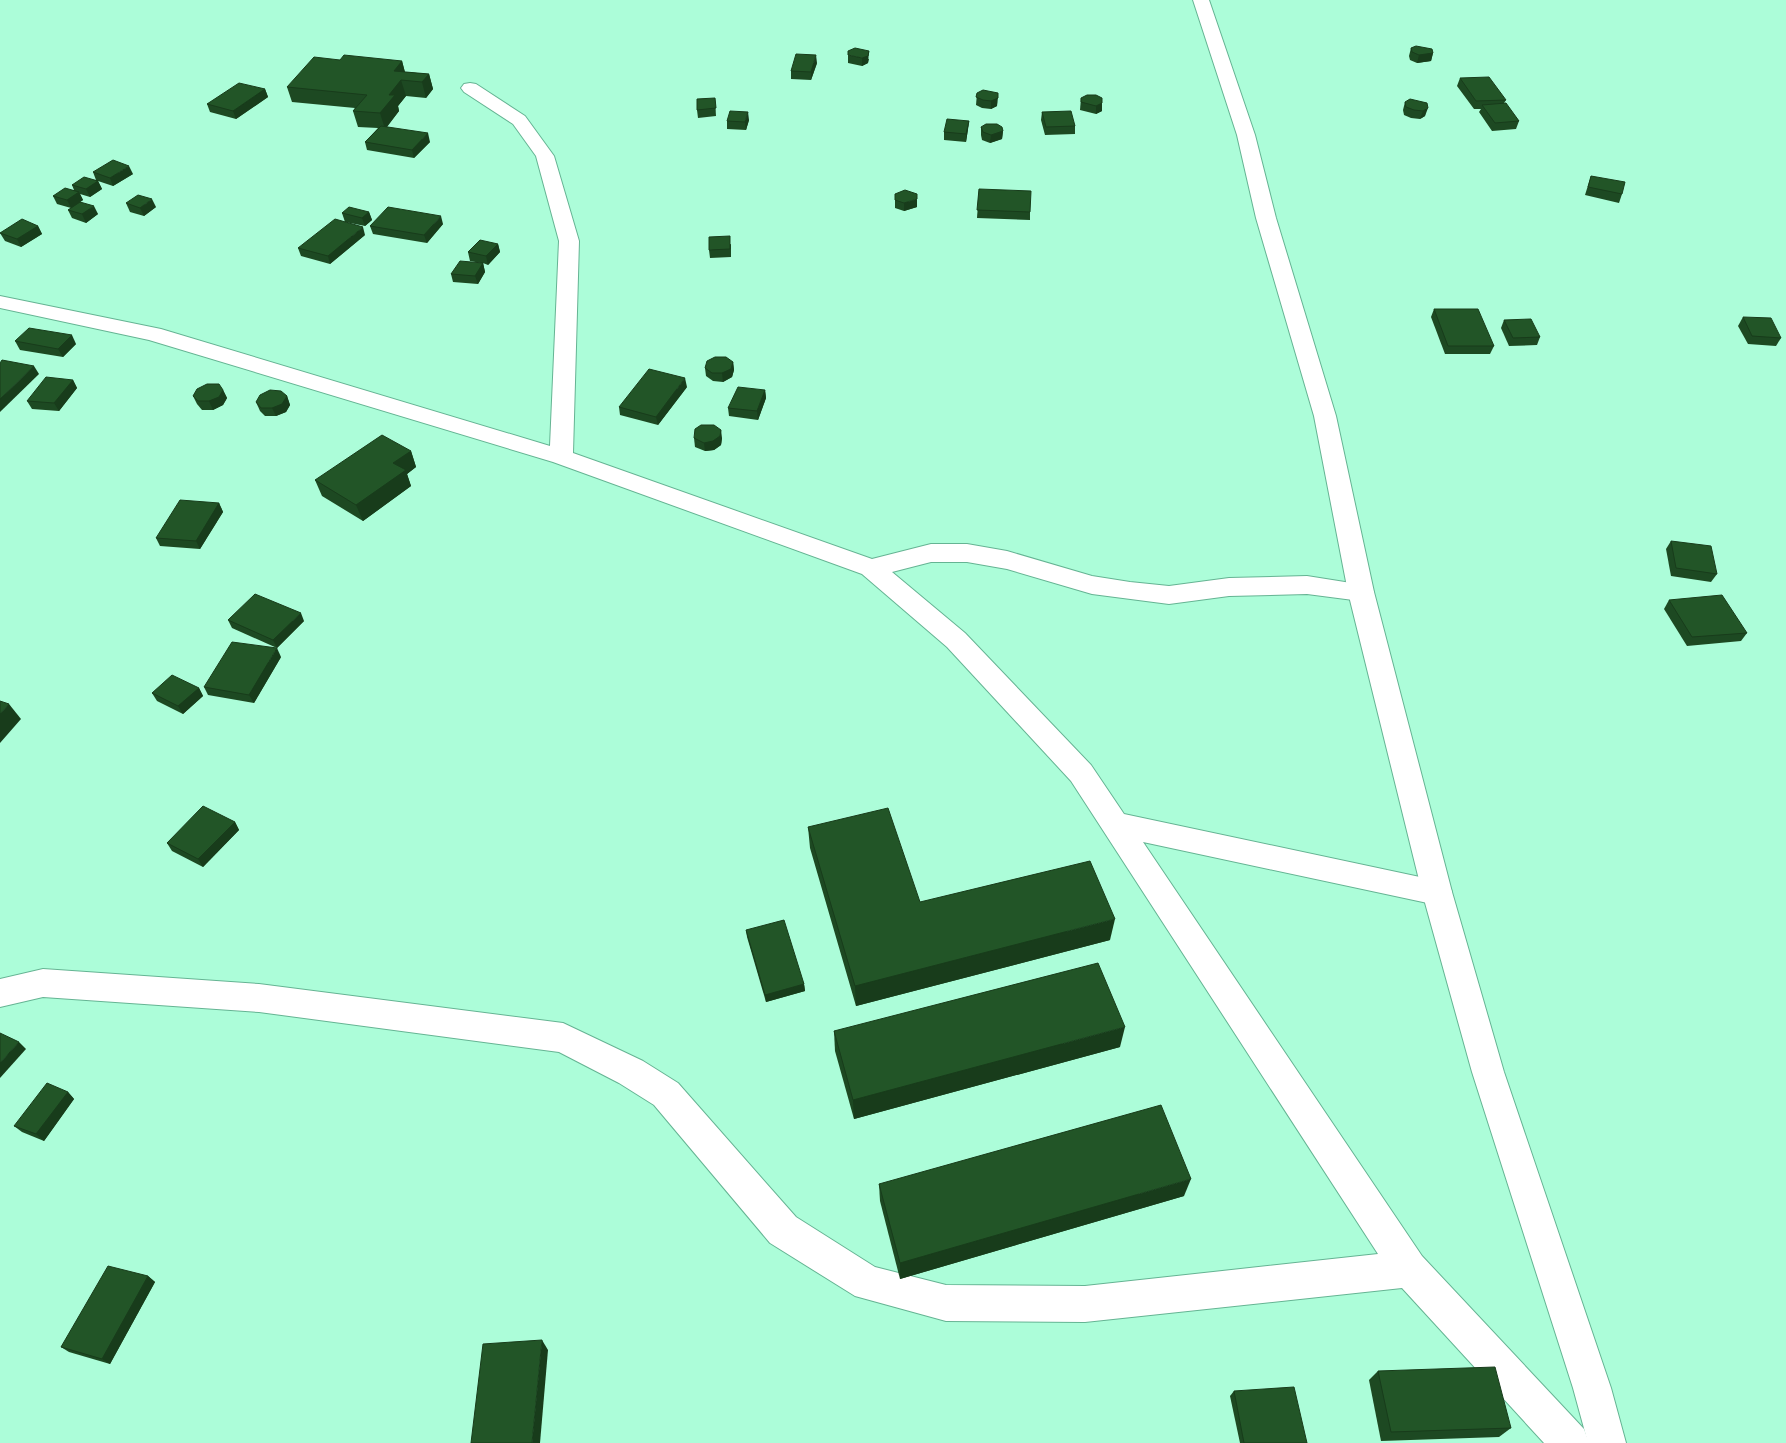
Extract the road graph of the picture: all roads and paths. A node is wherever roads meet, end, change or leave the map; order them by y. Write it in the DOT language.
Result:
graph roads {
  1 [pos="1201,0"];
  2 [pos="470,88"];
  3 [pos="0,302"];
  4 [pos="561,457"];
  5 [pos="871,568"];
  6 [pos="1361,592"];
  7 [pos="1115,824"];
  8 [pos="1437,892"];
  9 [pos="0,993"];
  10 [pos="1409,1269"];
  11 [pos="1570,1443"];
  12 [pos="1607,1443"];
  1 -- 6 [label="street"];
  2 -- 4 [label="street"];
  3 -- 4 [label="street"];
  4 -- 5 [label="street"];
  5 -- 6 [label="street"];
  5 -- 7 [label="street"];
  6 -- 8 [label="street"];
  7 -- 8 [label="street"];
  7 -- 10 [label="street"];
  8 -- 12 [label="street"];
  9 -- 10 [label="street"];
  10 -- 11 [label="street"];
}
